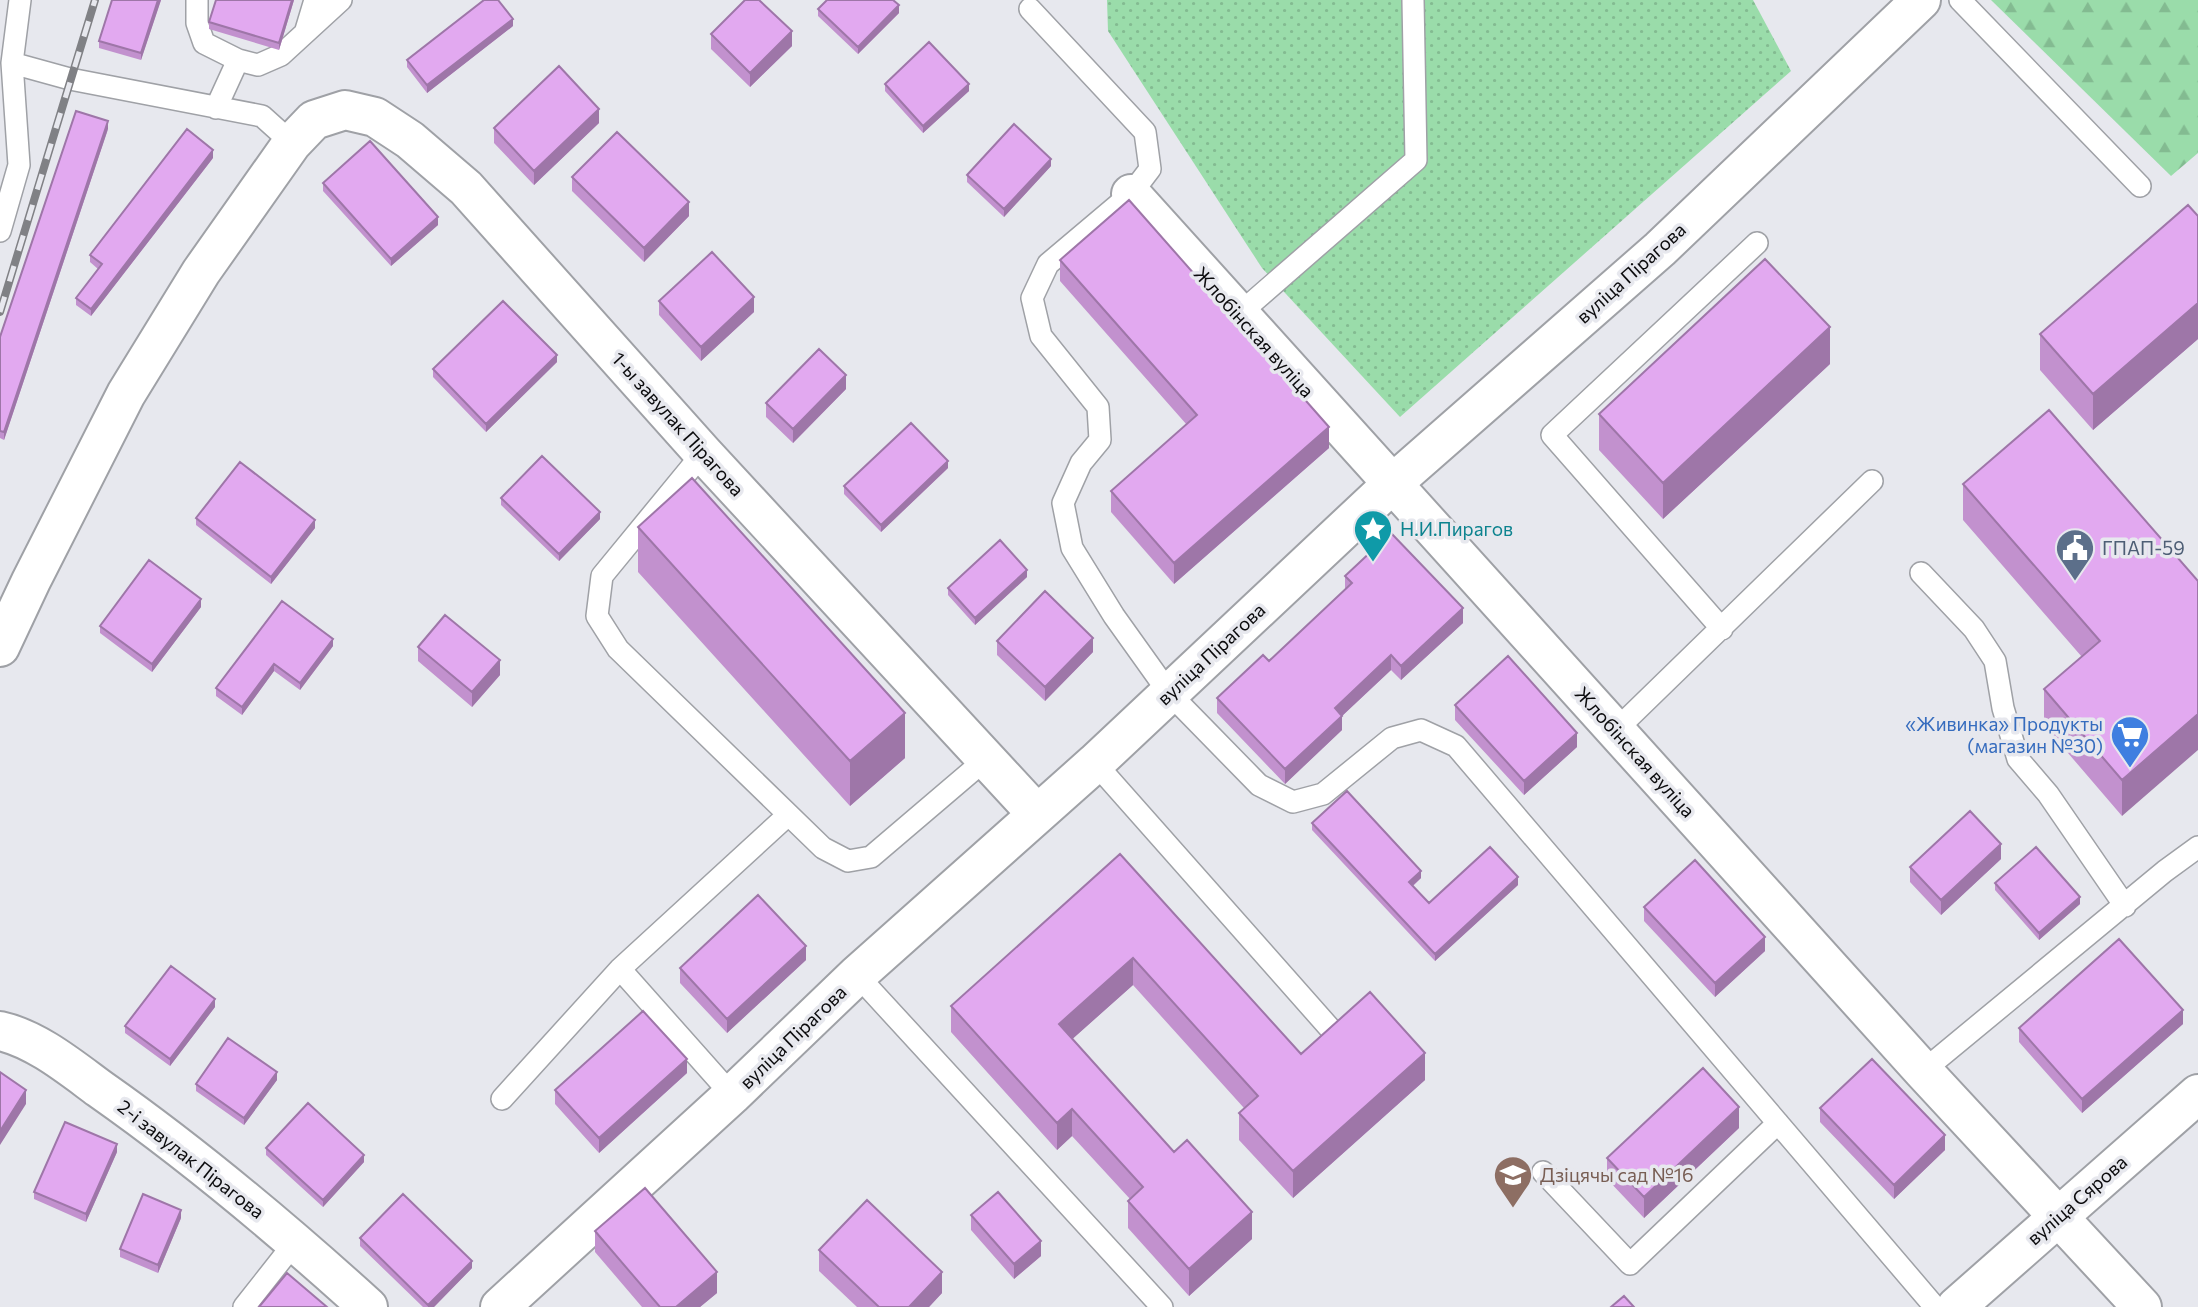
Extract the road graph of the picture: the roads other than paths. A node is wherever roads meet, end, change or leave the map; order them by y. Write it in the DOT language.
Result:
graph roads {
  1 [pos="20,0"];
  2 [pos="197,0"];
  3 [pos="315,0"];
  4 [pos="341,0"];
  5 [pos="1413,0"];
  6 [pos="1921,0"];
  7 [pos="1960,0"];
  8 [pos="1030,9"];
  9 [pos="306,30"];
  10 [pos="238,60"];
  11 [pos="12,63"];
  12 [pos="216,108"];
  13 [pos="292,143"];
  14 [pos="2140,186"];
  15 [pos="1131,194"];
  16 [pos="0,231"];
  17 [pos="1757,243"];
  18 [pos="1239,314"];
  19 [pos="703,453"];
  20 [pos="1872,481"];
  21 [pos="1392,484"];
  22 [pos="1921,572"];
  23 [pos="1722,629"];
  24 [pos="0,647"];
  25 [pos="1169,693"];
  26 [pos="1615,731"];
  27 [pos="986,759"];
  28 [pos="1096,763"];
  29 [pos="1037,814"];
  30 [pos="788,815"];
  31 [pos="2198,847"];
  32 [pos="2125,906"];
  33 [pos="620,969"];
  34 [pos="858,975"];
  35 [pos="0,1031"];
  36 [pos="1334,1033"];
  37 [pos="1923,1071"];
  38 [pos="2198,1094"];
  39 [pos="732,1095"];
  40 [pos="502,1099"];
  41 [pos="1778,1123"];
  42 [pos="1543,1172"];
  43 [pos="2059,1215"];
  44 [pos="296,1241"];
  45 [pos="244,1307"];
  46 [pos="368,1307"];
  47 [pos="500,1307"];
  48 [pos="1162,1307"];
  49 [pos="1935,1307"];
  50 [pos="1956,1307"];
  51 [pos="2142,1307"];
  1 -- 11 [label="lane"];
  2 -- 10 [label="lane"];
  3 -- 9 [label="lane"];
  4 -- 9 [label="lane"];
  5 -- 18 [label="lane"];
  6 -- 21 [label="street, вуліца Пірагова"];
  7 -- 14 [label="lane"];
  8 -- 15 [label="lane"];
  9 -- 10 [label="lane"];
  10 -- 12 [label="lane"];
  11 -- 12 [label="lane"];
  11 -- 16 [label="lane"];
  12 -- 13 [label="lane"];
  13 -- 19 [label="street, 1-ы завулак Пірагова"];
  13 -- 24 [label="street, 1-ы завулак Пірагова"];
  15 -- 18 [label="street, Жлобінская вуліца"];
  15 -- 25 [label="lane"];
  17 -- 23 [label="lane"];
  18 -- 21 [label="street, Жлобінская вуліца"];
  19 -- 27 [label="street, 1-ы завулак Пірагова"];
  19 -- 30 [label="lane"];
  20 -- 23 [label="lane"];
  21 -- 25 [label="street, вуліца Пірагова"];
  21 -- 26 [label="street, Жлобінская вуліца"];
  22 -- 32 [label="lane"];
  23 -- 26 [label="lane"];
  25 -- 28 [label="street, вуліца Пірагова"];
  25 -- 41 [label="lane"];
  26 -- 37 [label="street, Жлобінская вуліца"];
  27 -- 29 [label="street, 1-ы завулак Пірагова"];
  27 -- 30 [label="lane"];
  28 -- 29 [label="street, вуліца Пірагова"];
  28 -- 36 [label="lane"];
  29 -- 34 [label="street, вуліца Пірагова"];
  30 -- 33 [label="lane"];
  31 -- 32 [label="lane"];
  32 -- 37 [label="lane"];
  33 -- 39 [label="lane"];
  33 -- 40 [label="lane"];
  34 -- 39 [label="street, вуліца Пірагова"];
  34 -- 48 [label="lane"];
  35 -- 44 [label="street, 2-і завулак Пірагова"];
  37 -- 43 [label="street, Жлобінская вуліца"];
  38 -- 43 [label="street, вуліца Сярова"];
  39 -- 47 [label="street, вуліца Пірагова"];
  41 -- 42 [label="lane"];
  41 -- 49 [label="lane"];
  43 -- 50 [label="street, вуліца Сярова"];
  43 -- 51 [label="street, Жлобінская вуліца"];
  44 -- 45 [label="lane"];
  44 -- 46 [label="street, 2-і завулак Пірагова"];
}
